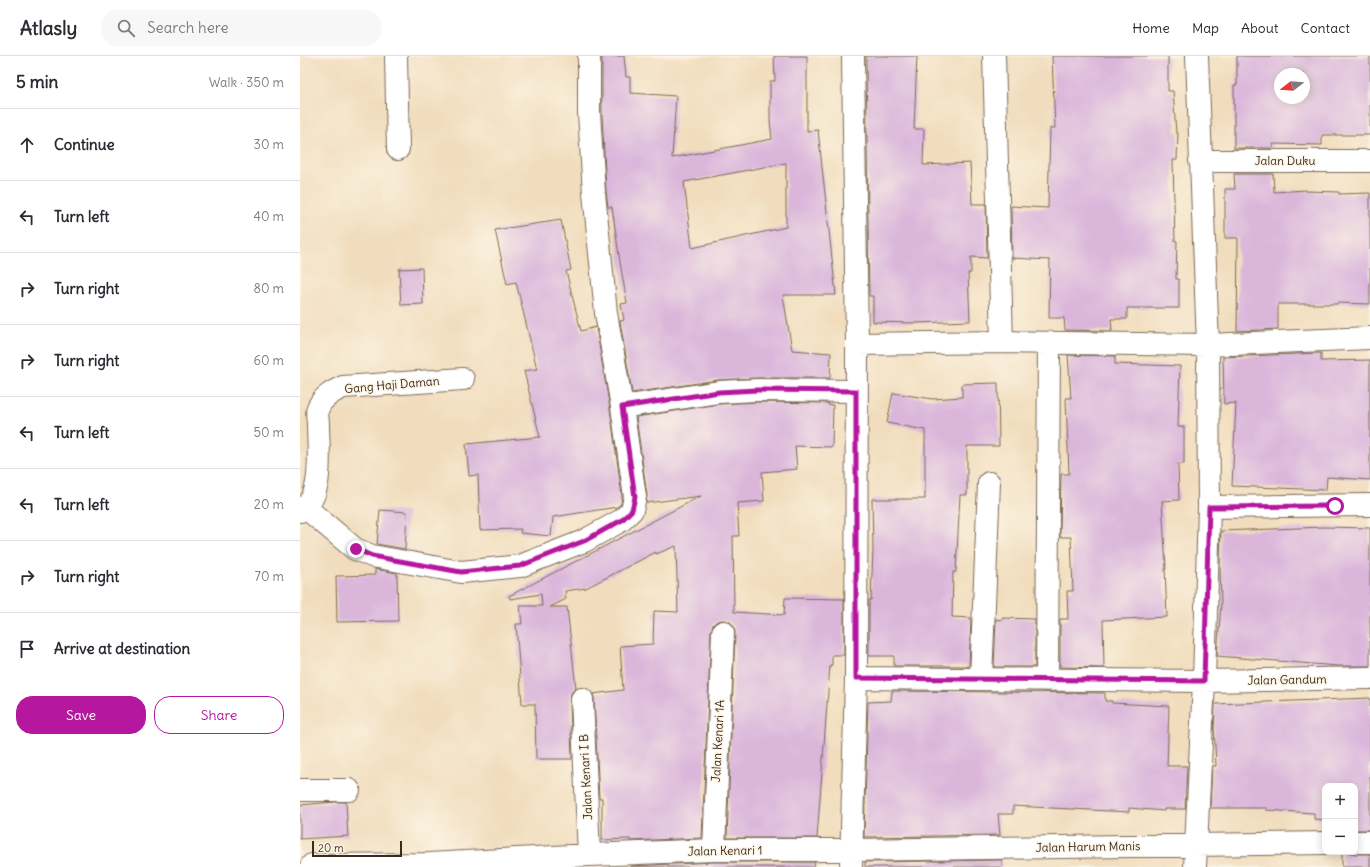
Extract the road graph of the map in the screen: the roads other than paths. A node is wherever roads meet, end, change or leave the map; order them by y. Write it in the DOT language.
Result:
graph roads {
  1 [pos="396,56"];
  2 [pos="589,56"];
  3 [pos="853,56"];
  4 [pos="994,56"];
  5 [pos="1196,56"];
  6 [pos="398,149"];
  7 [pos="1200,161"];
  8 [pos="1370,161"];
  9 [pos="1370,338"];
  10 [pos="1002,342"];
  11 [pos="1049,343"];
  12 [pos="856,344"];
  13 [pos="1208,345"];
  14 [pos="463,379"];
  15 [pos="856,391"];
  16 [pos="622,407"];
  17 [pos="989,483"];
  18 [pos="1370,505"];
  19 [pos="1209,507"];
  20 [pos="303,509"];
  21 [pos="723,632"];
  22 [pos="856,678"];
  23 [pos="1370,678"];
  24 [pos="981,680"];
  25 [pos="1046,680"];
  26 [pos="1204,681"];
  27 [pos="582,699"];
  28 [pos="300,790"];
  29 [pos="349,790"];
  30 [pos="1322,842"];
  31 [pos="1358,842"];
  32 [pos="1370,842"];
  33 [pos="1196,845"];
  34 [pos="714,850"];
  35 [pos="589,854"];
  36 [pos="851,859"];
  37 [pos="429,865"];
  38 [pos="311,867"];
  39 [pos="1195,867"];
  1 -- 6 [label="street"];
  2 -- 16 [label="street"];
  3 -- 12 [label="street"];
  4 -- 10 [label="street"];
  5 -- 7 [label="street"];
  7 -- 8 [label="street, Jalan Duku"];
  7 -- 13 [label="street"];
  9 -- 13 [label="street"];
  10 -- 11 [label="street"];
  10 -- 12 [label="street"];
  11 -- 13 [label="street"];
  11 -- 25 [label="street"];
  12 -- 15 [label="street"];
  13 -- 19 [label="street"];
  14 -- 20 [label="street, Gang Haji Daman"];
  15 -- 16 [label="street"];
  15 -- 22 [label="street"];
  16 -- 20 [label="street"];
  17 -- 24 [label="street"];
  18 -- 19 [label="street"];
  19 -- 26 [label="street"];
  21 -- 34 [label="street, Jalan Kenari 1A"];
  22 -- 24 [label="street, Jalan Gandum"];
  22 -- 36 [label="street"];
  23 -- 26 [label="street, Jalan Gandum"];
  24 -- 25 [label="street, Jalan Gandum"];
  25 -- 26 [label="street, Jalan Gandum"];
  26 -- 33 [label="street"];
  27 -- 35 [label="street, Jalan Kenari I B"];
  28 -- 29 [label="street"];
  30 -- 33 [label="street, Jalan Harum Manis"];
  31 -- 32 [label="street"];
  33 -- 36 [label="street, Jalan Harum Manis"];
  33 -- 39 [label="street"];
  34 -- 35 [label="street, Jalan Kenari 1"];
  34 -- 36 [label="street, Jalan Kenari 1"];
  35 -- 37 [label="street, Jalan Kenari 1"];
  37 -- 38 [label="street, Jalan Kenari 1"];
}
